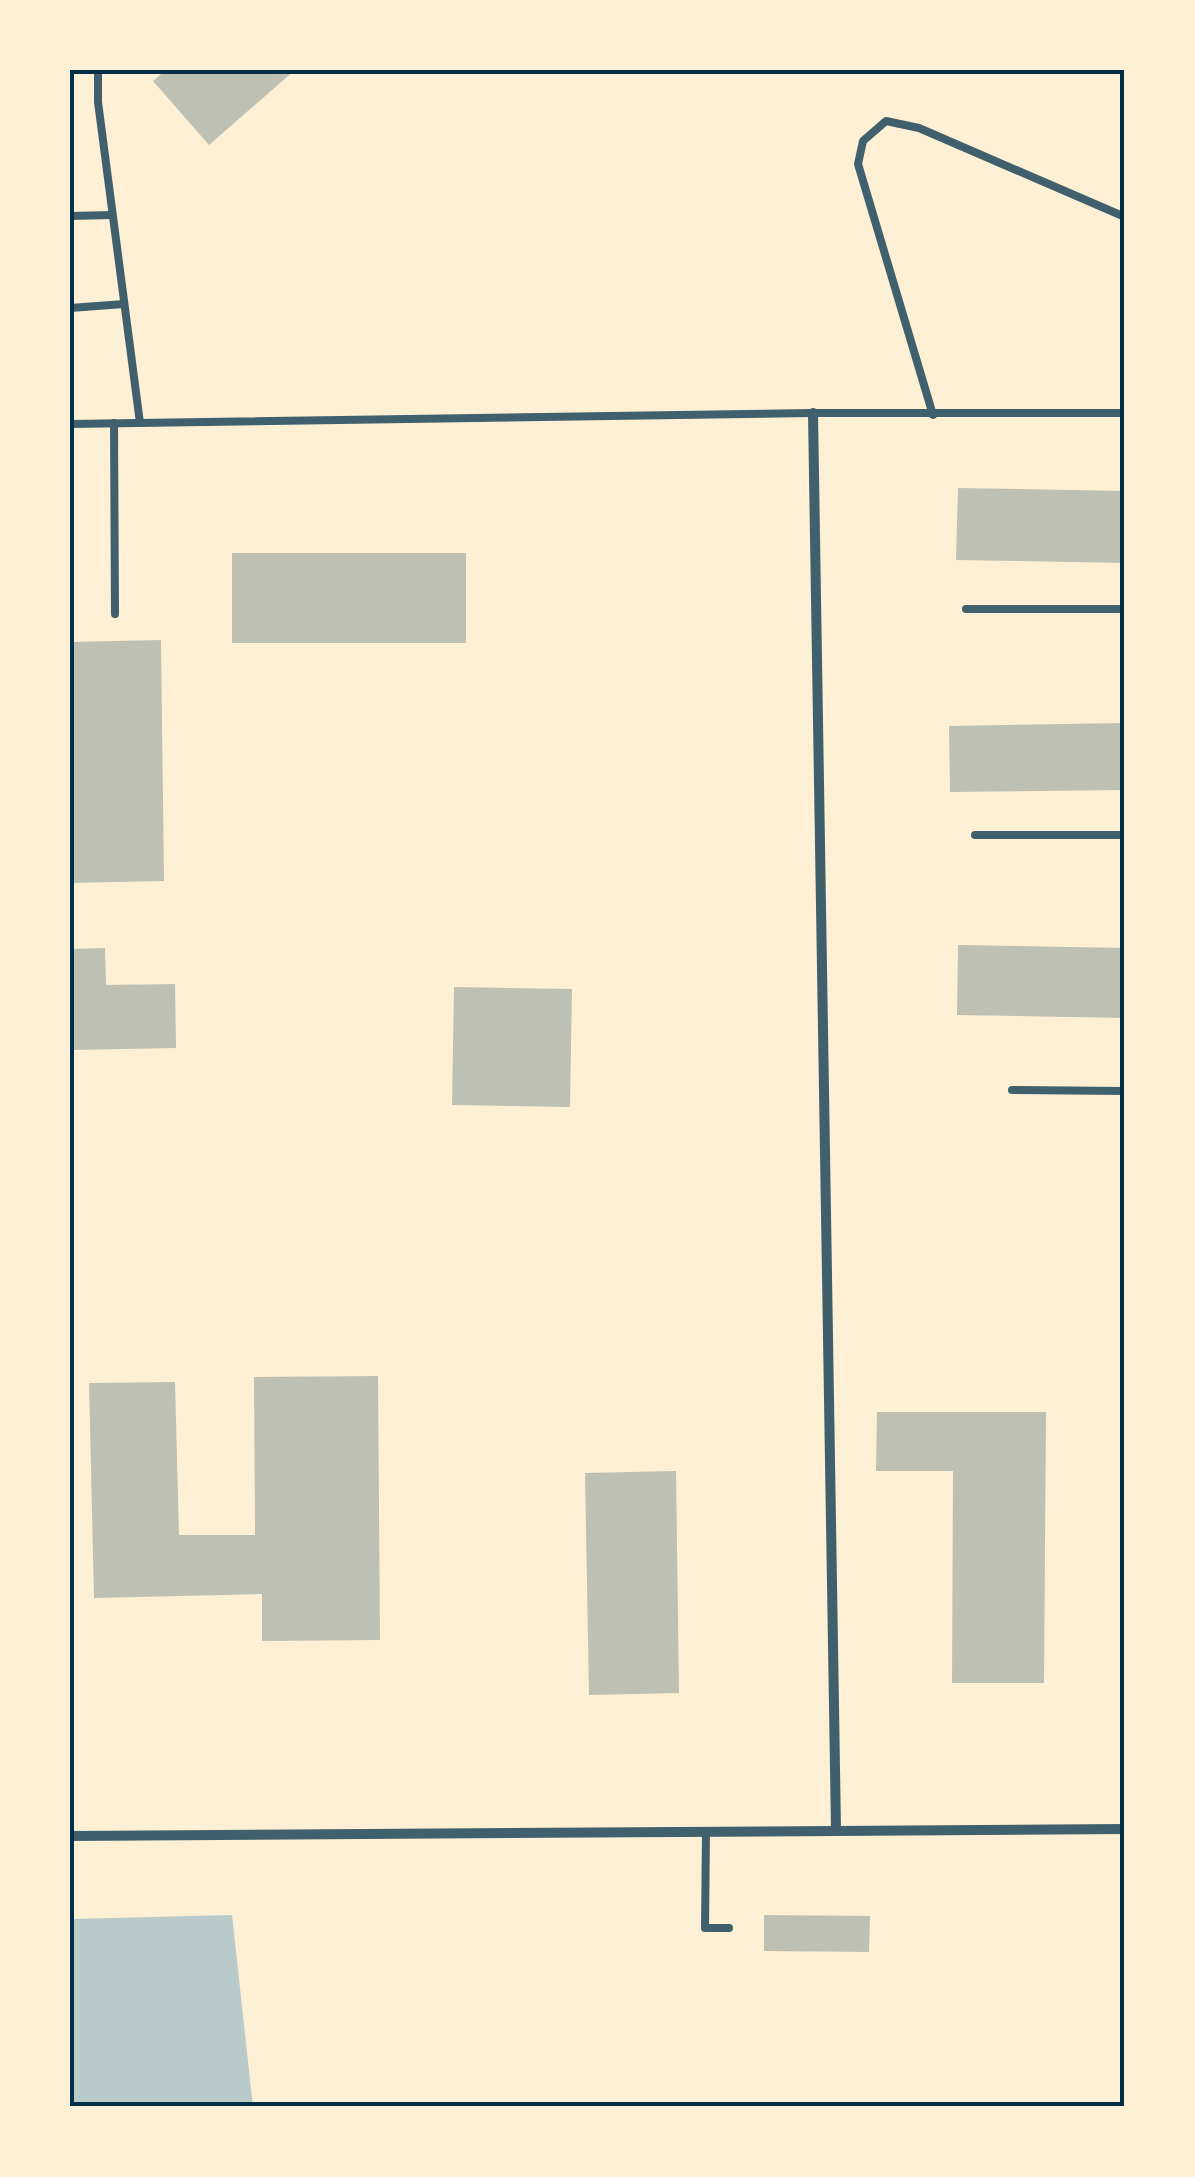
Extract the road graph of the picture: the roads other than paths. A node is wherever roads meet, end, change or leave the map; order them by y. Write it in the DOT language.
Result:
graph roads {
  1 [pos="98,70"];
  2 [pos="112,215"];
  3 [pos="70,216"];
  4 [pos="1125,216"];
  5 [pos="124,304"];
  6 [pos="70,308"];
  7 [pos="812,413"];
  8 [pos="1125,413"];
  9 [pos="933,415"];
  10 [pos="140,422"];
  11 [pos="114,423"];
  12 [pos="70,424"];
  13 [pos="966,609"];
  14 [pos="1125,609"];
  15 [pos="116,614"];
  16 [pos="975,835"];
  17 [pos="1125,835"];
  18 [pos="1012,1090"];
  19 [pos="1125,1090"];
  20 [pos="836,1830"];
  21 [pos="1125,1830"];
  22 [pos="706,1831"];
  23 [pos="70,1836"];
  24 [pos="729,1928"];
  1 -- 2 [label="lane"];
  2 -- 3 [label="lane"];
  2 -- 5 [label="lane"];
  4 -- 9 [label="lane"];
  5 -- 6 [label="lane"];
  5 -- 10 [label="lane"];
  7 -- 9 [label="lane"];
  7 -- 10 [label="lane"];
  7 -- 20 [label="street"];
  8 -- 9 [label="lane"];
  10 -- 11 [label="lane"];
  11 -- 12 [label="lane"];
  11 -- 15 [label="lane"];
  13 -- 14 [label="lane"];
  16 -- 17 [label="lane"];
  18 -- 19 [label="lane"];
  20 -- 21 [label="street"];
  20 -- 22 [label="street"];
  22 -- 23 [label="street"];
  22 -- 24 [label="lane"];
}
